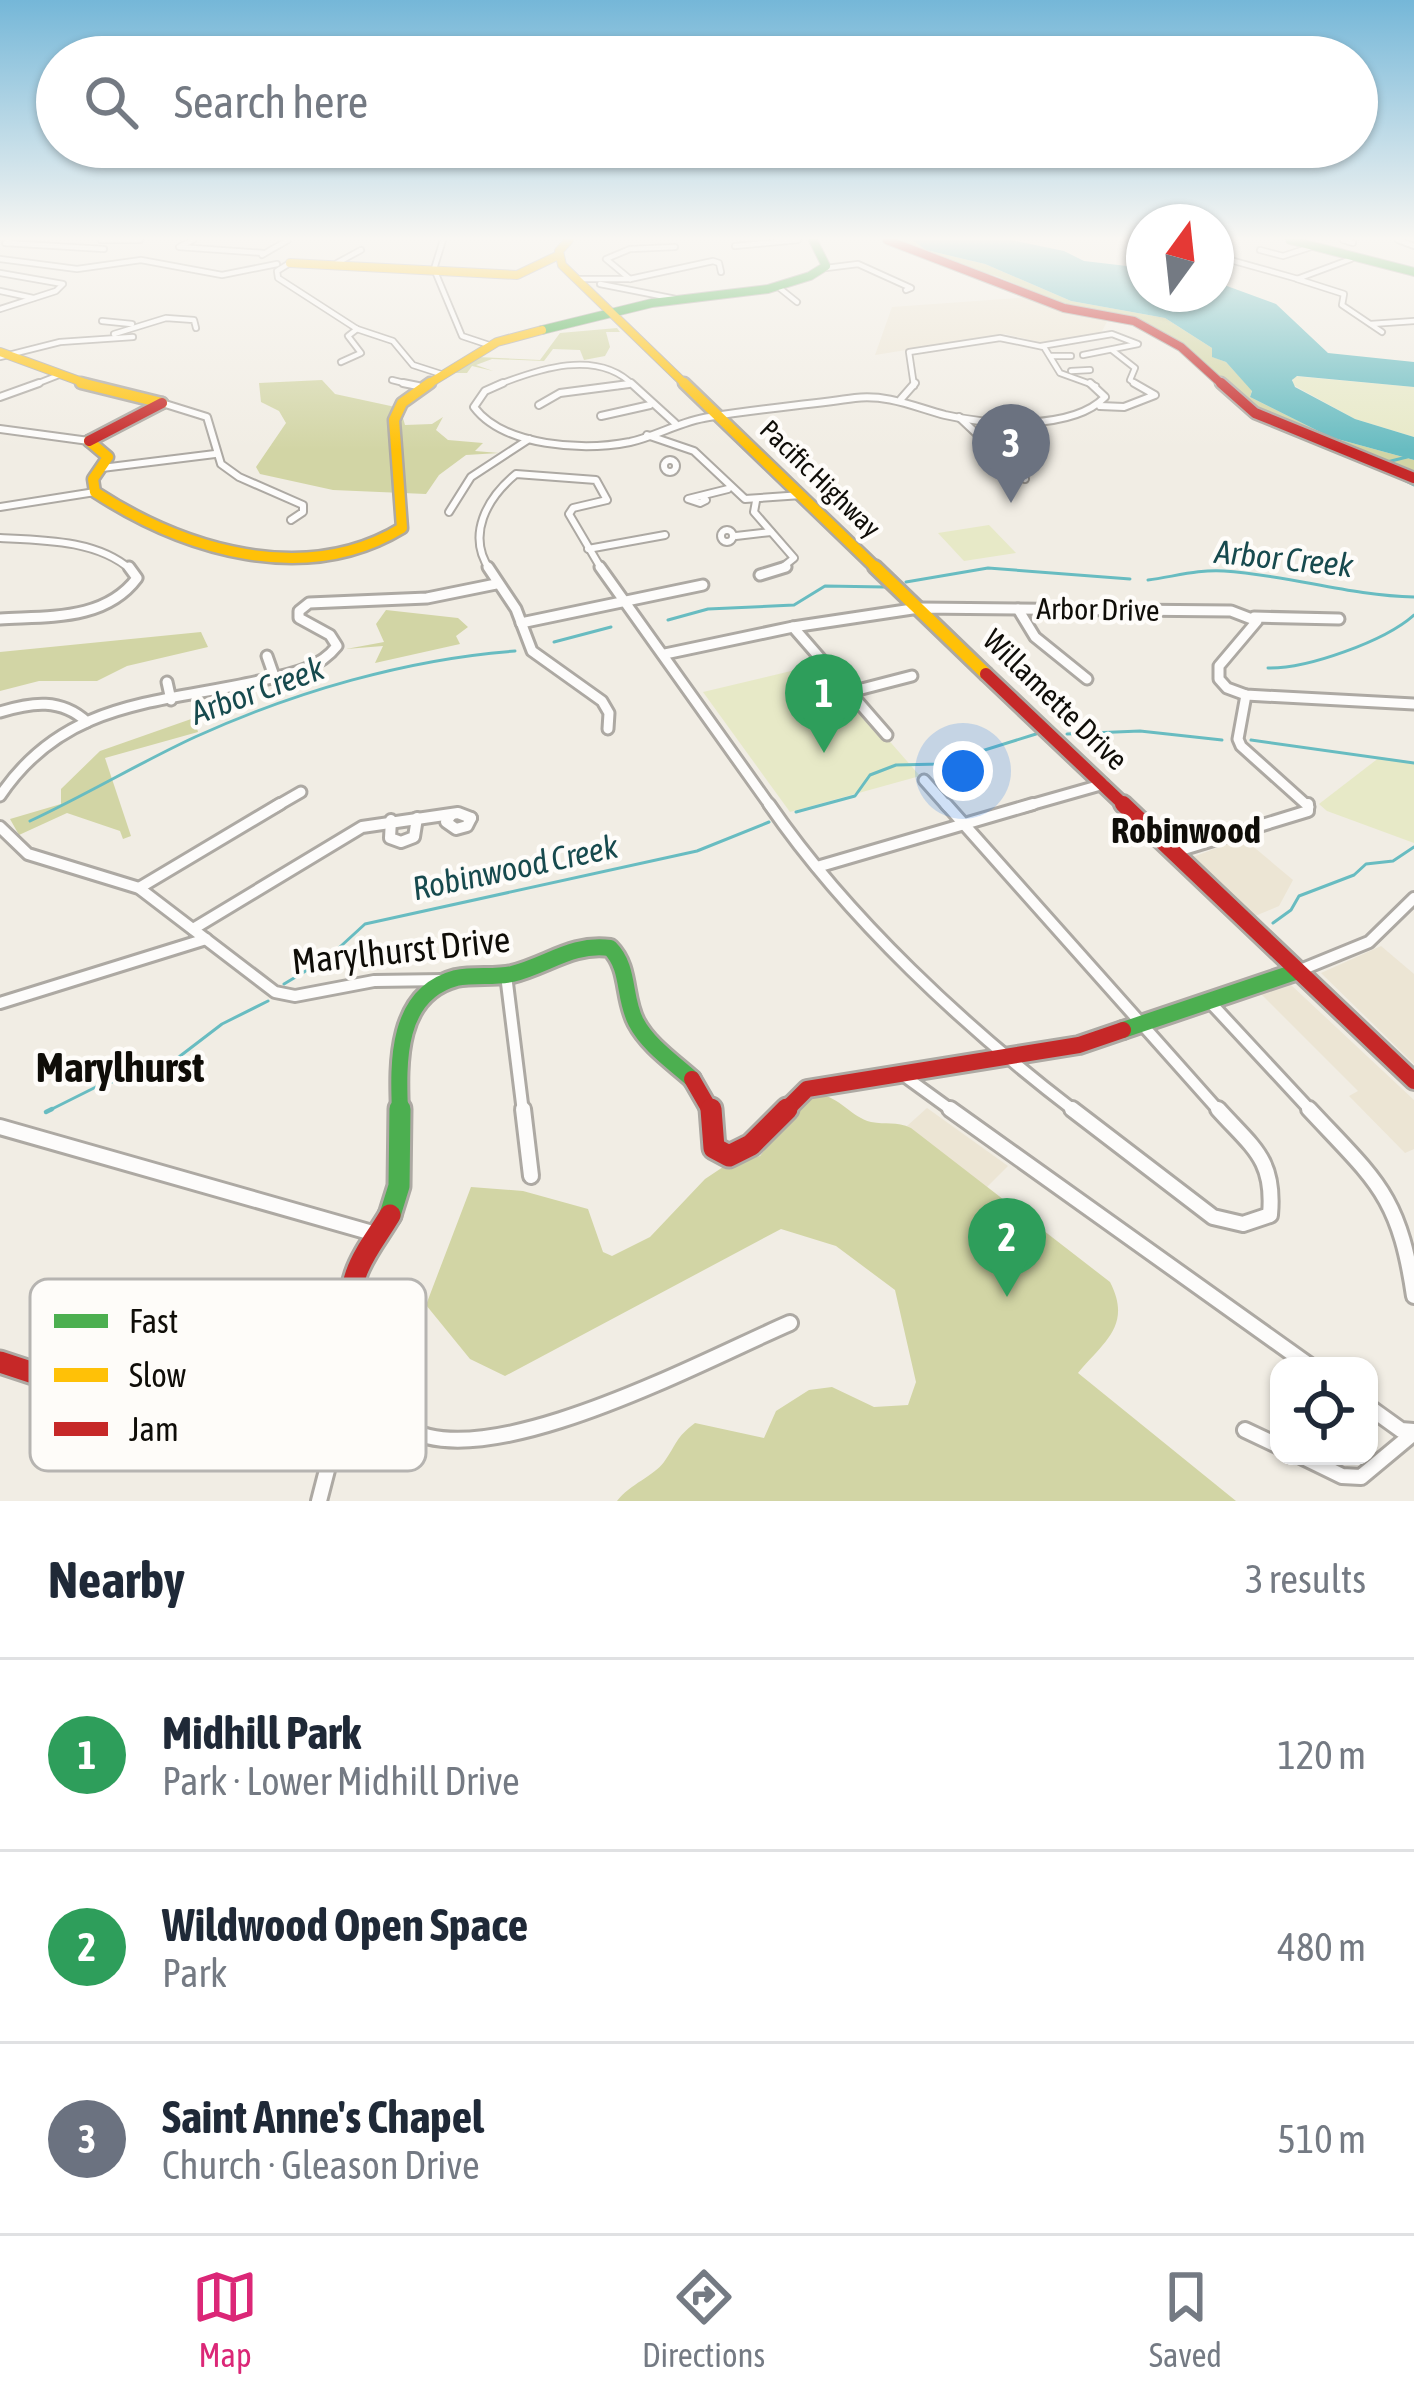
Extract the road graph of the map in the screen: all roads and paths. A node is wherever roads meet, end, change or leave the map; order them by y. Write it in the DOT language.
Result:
graph roads {
  1 [pos="328,310"];
  2 [pos="452,310"];
  3 [pos="622,310"];
  4 [pos="1076,310"];
  5 [pos="1350,310"];
  6 [pos="612,312"];
  7 [pos="102,321"];
  8 [pos="1414,321"];
  9 [pos="1371,324"];
  10 [pos="137,326"];
  11 [pos="196,328"];
  12 [pos="357,329"];
  13 [pos="1382,332"];
  14 [pos="109,336"];
  15 [pos="133,337"];
  16 [pos="489,345"];
  17 [pos="1041,346"];
  18 [pos="1112,350"];
  19 [pos="3,354"];
  20 [pos="1083,355"];
  21 [pos="1051,356"];
  22 [pos="1071,356"];
  23 [pos="341,362"];
  24 [pos="1060,370"];
  25 [pos="1090,370"];
  26 [pos="503,372"];
  27 [pos="59,375"];
  28 [pos="444,375"];
  29 [pos="513,379"];
  30 [pos="392,380"];
  31 [pos="629,384"];
  32 [pos="418,386"];
  33 [pos="0,398"];
  34 [pos="902,399"];
  35 [pos="162,403"];
  36 [pos="650,404"];
  37 [pos="539,405"];
  38 [pos="1100,406"];
  39 [pos="719,415"];
  40 [pos="601,416"];
  41 [pos="958,417"];
  42 [pos="674,423"];
  43 [pos="0,429"];
  44 [pos="647,436"];
  45 [pos="529,439"];
  46 [pos="89,441"];
  47 [pos="214,454"];
  48 [pos="703,460"];
  49 [pos="679,465"];
  50 [pos="102,468"];
  51 [pos="1414,478"];
  52 [pos="1025,479"];
  53 [pos="728,489"];
  54 [pos="95,492"];
  55 [pos="802,495"];
  56 [pos="704,496"];
  57 [pos="757,501"];
  58 [pos="0,507"];
  59 [pos="449,512"];
  60 [pos="290,520"];
  61 [pos="771,532"];
  62 [pos="665,535"];
  63 [pos="736,536"];
  64 [pos="0,538"];
  65 [pos="588,549"];
  66 [pos="760,575"];
  67 [pos="496,584"];
  68 [pos="703,585"];
  69 [pos="622,602"];
  70 [pos="919,608"];
  71 [pos="1018,608"];
  72 [pos="1254,616"];
  73 [pos="0,619"];
  74 [pos="1339,619"];
  75 [pos="521,622"];
  76 [pos="793,627"];
  77 [pos="665,653"];
  78 [pos="267,656"];
  79 [pos="274,676"];
  80 [pos="912,676"];
  81 [pos="1087,679"];
  82 [pos="167,682"];
  83 [pos="850,692"];
  84 [pos="1246,695"];
  85 [pos="172,700"];
  86 [pos="1414,704"];
  87 [pos="0,712"];
  88 [pos="87,722"];
  89 [pos="608,729"];
  90 [pos="887,735"];
  91 [pos="924,780"];
  92 [pos="1104,784"];
  93 [pos="301,792"];
  94 [pos="0,796"];
  95 [pos="451,815"];
  96 [pos="417,818"];
  97 [pos="391,820"];
  98 [pos="964,823"];
  99 [pos="1,830"];
  100 [pos="1174,852"];
  101 [pos="817,867"];
  102 [pos="139,888"];
  103 [pos="1414,898"];
  104 [pos="193,929"];
  105 [pos="206,939"];
  106 [pos="1298,970"];
  107 [pos="506,975"];
  108 [pos="448,980"];
  109 [pos="1209,1001"];
  110 [pos="0,1003"];
  111 [pos="1142,1024"];
  112 [pos="1008,1060"];
  113 [pos="903,1075"];
  114 [pos="1414,1081"];
  115 [pos="0,1127"];
  116 [pos="531,1176"];
  117 [pos="380,1235"];
  118 [pos="356,1279"];
  119 [pos="1414,1296"];
  120 [pos="790,1323"];
  121 [pos="1297,1357"];
  122 [pos="0,1362"];
  123 [pos="30,1372"];
  124 [pos="1378,1414"];
  125 [pos="1245,1430"];
  126 [pos="1414,1432"];
  127 [pos="426,1436"];
  128 [pos="1270,1442"];
  129 [pos="1378,1463"];
  130 [pos="1320,1465"];
  131 [pos="1376,1465"];
  132 [pos="327,1471"];
  133 [pos="319,1501"];
  1 -- 12 [label="street"];
  2 -- 16 [label="street"];
  3 -- 6 [label="street"];
  4 -- 51 [label="street"];
  5 -- 9 [label="street"];
  6 -- 16 [label="street"];
  6 -- 39 [label="street, Pacific Highway"];
  7 -- 10 [label="street"];
  8 -- 9 [label="street"];
  9 -- 13 [label="street"];
  10 -- 11 [label="street"];
  10 -- 14 [label="street"];
  12 -- 23 [label="street"];
  12 -- 28 [label="street"];
  14 -- 15 [label="street"];
  14 -- 19 [label="street"];
  16 -- 28 [label="street"];
  17 -- 18 [label="street"];
  17 -- 21 [label="street"];
  17 -- 34 [label="street"];
  18 -- 20 [label="street"];
  18 -- 38 [label="street"];
  19 -- 27 [label="street"];
  21 -- 22 [label="street"];
  21 -- 24 [label="street"];
  24 -- 25 [label="street"];
  24 -- 38 [label="street"];
  26 -- 29 [label="street"];
  27 -- 33 [label="street"];
  27 -- 35 [label="street"];
  28 -- 32 [label="street"];
  29 -- 31 [label="street"];
  29 -- 45 [label="street"];
  30 -- 32 [label="street"];
  31 -- 36 [label="street"];
  31 -- 37 [label="street"];
  32 -- 54 [label="street"];
  34 -- 39 [label="street"];
  34 -- 41 [label="street"];
  35 -- 46 [label="street"];
  35 -- 47 [label="street"];
  36 -- 40 [label="street"];
  36 -- 42 [label="street"];
  38 -- 41 [label="street"];
  39 -- 42 [label="street"];
  39 -- 55 [label="street, Pacific Highway"];
  41 -- 52 [label="street"];
  42 -- 44 [label="street"];
  43 -- 46 [label="street"];
  44 -- 45 [label="street"];
  44 -- 48 [label="street"];
  45 -- 59 [label="street"];
  46 -- 50 [label="street"];
  47 -- 50 [label="street"];
  47 -- 60 [label="street"];
  48 -- 49 [label="street"];
  48 -- 53 [label="street"];
  50 -- 54 [label="street"];
  53 -- 56 [label="street"];
  53 -- 57 [label="street"];
  54 -- 58 [label="street"];
  55 -- 57 [label="street"];
  55 -- 70 [label="street, Pacific Highway"];
  57 -- 61 [label="street"];
  61 -- 63 [label="street"];
  61 -- 66 [label="street"];
  62 -- 65 [label="street"];
  64 -- 73 [label="street"];
  65 -- 67 [label="street"];
  65 -- 69 [label="street"];
  67 -- 75 [label="street"];
  67 -- 79 [label="street"];
  68 -- 69 [label="street"];
  69 -- 75 [label="street"];
  69 -- 77 [label="street"];
  70 -- 71 [label="street, Arbor Drive"];
  70 -- 76 [label="street, Arbor Drive"];
  70 -- 92 [label="street, Willamette Drive"];
  71 -- 72 [label="street, Arbor Drive"];
  71 -- 81 [label="street"];
  72 -- 74 [label="street, Arbor Drive"];
  72 -- 84 [label="street"];
  75 -- 89 [label="street"];
  76 -- 77 [label="street, Arbor Drive"];
  76 -- 83 [label="street"];
  77 -- 101 [label="street"];
  78 -- 79 [label="street"];
  79 -- 85 [label="street"];
  80 -- 83 [label="street"];
  82 -- 85 [label="street"];
  83 -- 90 [label="street"];
  84 -- 86 [label="street"];
  84 -- 100 [label="street"];
  85 -- 88 [label="street"];
  87 -- 88 [label="street"];
  88 -- 94 [label="street"];
  91 -- 98 [label="street"];
  92 -- 98 [label="street"];
  92 -- 100 [label="street, Willamette Drive"];
  93 -- 102 [label="street"];
  95 -- 96 [label="street"];
  96 -- 97 [label="street"];
  96 -- 97 [label="street"];
  97 -- 104 [label="street"];
  98 -- 101 [label="street"];
  98 -- 111 [label="street"];
  99 -- 102 [label="street"];
  100 -- 106 [label="street, Willamette Drive"];
  101 -- 112 [label="street"];
  102 -- 104 [label="street, Marylhurst Drive"];
  103 -- 106 [label="street"];
  104 -- 105 [label="street, Marylhurst Drive"];
  105 -- 108 [label="street, Marylhurst Drive"];
  105 -- 110 [label="street"];
  106 -- 109 [label="street, Marylhurst Drive"];
  106 -- 114 [label="street, Willamette Drive"];
  107 -- 108 [label="street, Marylhurst Drive"];
  107 -- 113 [label="street, Marylhurst Drive"];
  107 -- 116 [label="street"];
  108 -- 117 [label="street"];
  109 -- 111 [label="street, Marylhurst Drive"];
  109 -- 119 [label="street"];
  111 -- 112 [label="street, Marylhurst Drive"];
  111 -- 112 [label="street"];
  112 -- 113 [label="street, Marylhurst Drive"];
  113 -- 121 [label="street"];
  115 -- 117 [label="street"];
  117 -- 118 [label="street"];
  120 -- 127 [label="street"];
  122 -- 123 [label="street"];
  124 -- 126 [label="street"];
  125 -- 128 [label="street"];
  126 -- 129 [label="street"];
  130 -- 131 [label="street"];
  132 -- 133 [label="street"];
}
